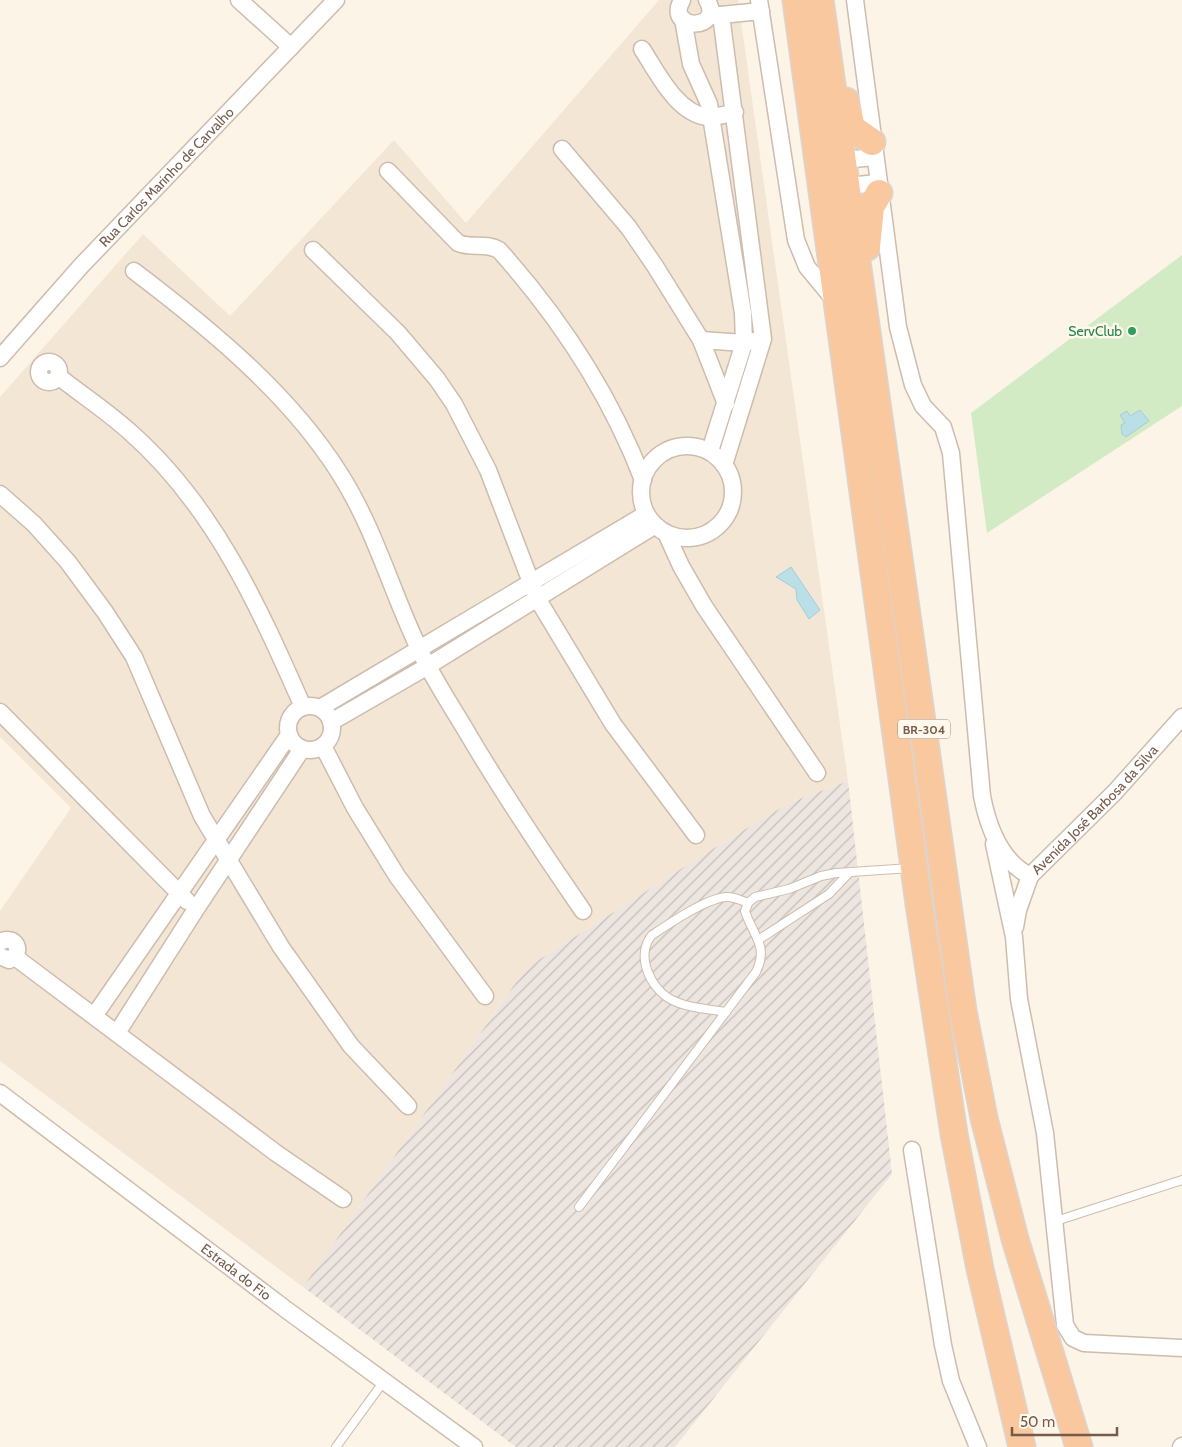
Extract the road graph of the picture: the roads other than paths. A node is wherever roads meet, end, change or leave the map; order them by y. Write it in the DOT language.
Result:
graph roads {
  1 [pos="239,0"];
  2 [pos="336,0"];
  3 [pos="682,0"];
  4 [pos="855,0"];
  5 [pos="812,1"];
  6 [pos="760,6"];
  7 [pos="712,10"];
  8 [pos="682,19"];
  9 [pos="291,47"];
  10 [pos="642,49"];
  11 [pos="735,112"];
  12 [pos="711,117"];
  13 [pos="562,149"];
  14 [pos="873,149"];
  15 [pos="844,160"];
  16 [pos="388,171"];
  17 [pos="848,186"];
  18 [pos="878,188"];
  19 [pos="313,250"];
  20 [pos="134,271"];
  21 [pos="860,277"];
  22 [pos="839,306"];
  23 [pos="763,339"];
  24 [pos="701,340"];
  25 [pos="744,343"];
  26 [pos="0,358"];
  27 [pos="58,376"];
  28 [pos="726,404"];
  29 [pos="710,451"];
  30 [pos="724,465"];
  31 [pos="643,480"];
  32 [pos="0,494"];
  33 [pos="655,524"];
  34 [pos="534,590"];
  35 [pos="419,649"];
  36 [pos="428,666"];
  37 [pos="303,706"];
  38 [pos="320,708"];
  39 [pos="0,712"];
  40 [pos="1182,717"];
  41 [pos="331,722"];
  42 [pos="289,735"];
  43 [pos="323,746"];
  44 [pos="302,749"];
  45 [pos="816,773"];
  46 [pos="990,828"];
  47 [pos="696,835"];
  48 [pos="216,840"];
  49 [pos="228,860"];
  50 [pos="915,868"];
  51 [pos="848,874"];
  52 [pos="1030,876"];
  53 [pos="180,894"];
  54 [pos="748,903"];
  55 [pos="196,909"];
  56 [pos="583,911"];
  57 [pos="1014,937"];
  58 [pos="758,940"];
  59 [pos="0,942"];
  60 [pos="7,957"];
  61 [pos="484,996"];
  62 [pos="726,1012"];
  63 [pos="94,1016"];
  64 [pos="117,1032"];
  65 [pos="0,1093"];
  66 [pos="408,1106"];
  67 [pos="912,1150"];
  68 [pos="1182,1180"];
  69 [pos="343,1199"];
  70 [pos="579,1207"];
  71 [pos="1056,1221"];
  72 [pos="1070,1334"];
  73 [pos="1045,1342"];
  74 [pos="1182,1348"];
  75 [pos="384,1381"];
  76 [pos="465,1444"];
  77 [pos="336,1447"];
  78 [pos="978,1447"];
  79 [pos="1022,1447"];
  80 [pos="1079,1447"];
  1 -- 9 [label="street"];
  2 -- 9 [label="street, Rua Carlos Marinho de Carvalho"];
  3 -- 8 [label="street"];
  4 -- 14 [label="street"];
  5 -- 14 [label="highway"];
  5 -- 15 [label="highway, BR-304"];
  5 -- 22 [label="highway, BR-304"];
  6 -- 7 [label="street"];
  6 -- 22 [label="street"];
  7 -- 8 [label="street"];
  7 -- 11 [label="street"];
  8 -- 12 [label="street"];
  9 -- 26 [label="street, Rua Carlos Marinho de Carvalho"];
  10 -- 12 [label="street"];
  11 -- 12 [label="street"];
  11 -- 23 [label="street"];
  12 -- 25 [label="street"];
  13 -- 24 [label="street"];
  14 -- 15 [label="street"];
  14 -- 18 [label="street"];
  15 -- 17 [label="highway, BR-304"];
  16 -- 31 [label="street"];
  17 -- 18 [label="street"];
  17 -- 21 [label="highway, BR-304"];
  18 -- 21 [label="highway"];
  18 -- 46 [label="street"];
  19 -- 34 [label="street"];
  20 -- 35 [label="street"];
  21 -- 73 [label="highway, BR-304"];
  22 -- 50 [label="highway, BR-304"];
  23 -- 25 [label="street"];
  23 -- 30 [label="street"];
  24 -- 25 [label="street"];
  24 -- 28 [label="street"];
  25 -- 28 [label="street"];
  27 -- 37 [label="street"];
  28 -- 29 [label="street"];
  29 -- 30 [label="street"];
  29 -- 31 [label="street"];
  30 -- 33 [label="street"];
  31 -- 33 [label="street"];
  32 -- 48 [label="street"];
  33 -- 34 [label="street"];
  33 -- 45 [label="street"];
  34 -- 35 [label="street"];
  34 -- 36 [label="street"];
  34 -- 47 [label="street"];
  35 -- 36 [label="street"];
  35 -- 38 [label="street"];
  36 -- 41 [label="street"];
  36 -- 56 [label="street"];
  37 -- 38 [label="street"];
  37 -- 42 [label="street"];
  38 -- 41 [label="street"];
  39 -- 53 [label="street"];
  40 -- 52 [label="street, Avenida José Barbosa da Silva"];
  41 -- 43 [label="street"];
  42 -- 44 [label="street"];
  42 -- 48 [label="street"];
  43 -- 44 [label="street"];
  43 -- 61 [label="street"];
  44 -- 49 [label="street"];
  46 -- 52 [label="street"];
  46 -- 57 [label="street"];
  48 -- 49 [label="street"];
  48 -- 53 [label="street"];
  49 -- 55 [label="street"];
  49 -- 66 [label="street"];
  50 -- 51 [label="lane"];
  50 -- 79 [label="highway, BR-304"];
  51 -- 54 [label="lane"];
  51 -- 58 [label="lane"];
  52 -- 57 [label="street, Avenida José Barbosa da Silva"];
  53 -- 55 [label="street"];
  53 -- 63 [label="street"];
  54 -- 58 [label="lane"];
  54 -- 62 [label="lane"];
  55 -- 64 [label="street"];
  57 -- 71 [label="street"];
  58 -- 62 [label="lane"];
  59 -- 60 [label="street"];
  60 -- 63 [label="street"];
  62 -- 70 [label="lane"];
  63 -- 64 [label="street"];
  64 -- 69 [label="street"];
  65 -- 75 [label="street, Estrada do Fio"];
  67 -- 78 [label="street"];
  68 -- 71 [label="lane"];
  71 -- 72 [label="street"];
  72 -- 73 [label="street"];
  72 -- 74 [label="street"];
  73 -- 80 [label="highway, BR-304"];
  75 -- 76 [label="street, Estrada do Fio"];
  75 -- 77 [label="lane"];
}
